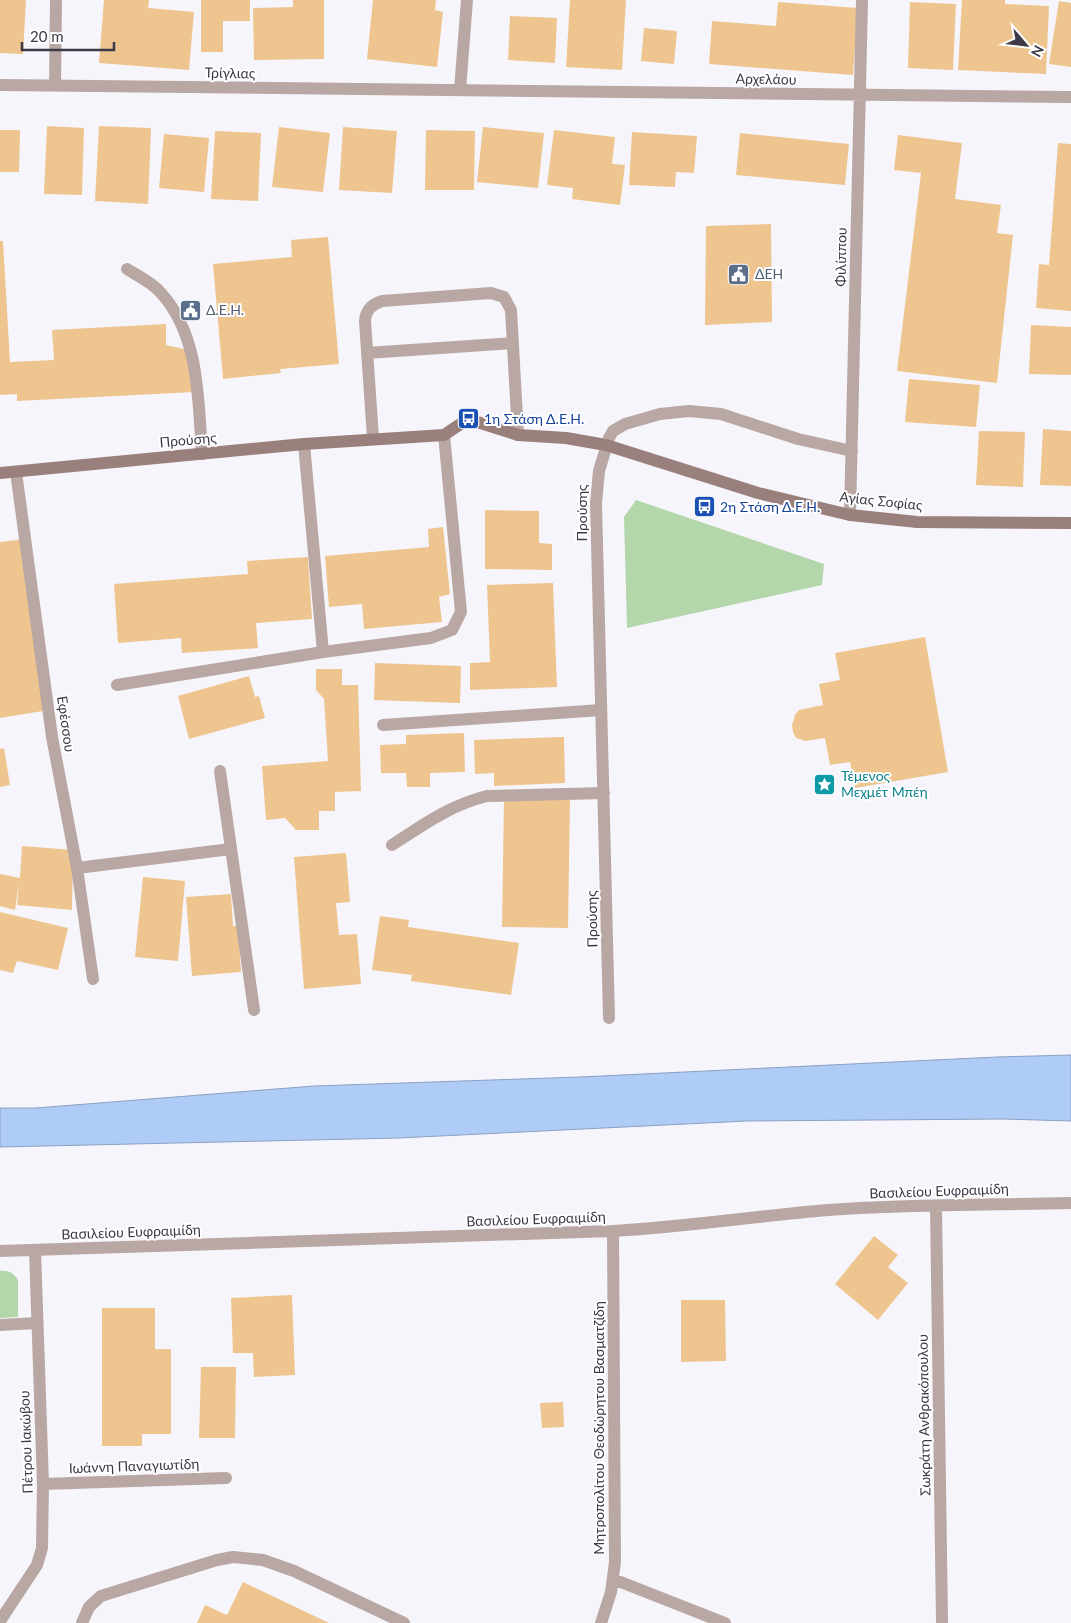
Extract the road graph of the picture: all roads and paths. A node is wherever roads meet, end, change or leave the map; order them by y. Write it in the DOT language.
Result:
graph roads {
  1 [pos="56,0"];
  2 [pos="467,0"];
  3 [pos="862,0"];
  4 [pos="0,85"];
  5 [pos="55,85"];
  6 [pos="460,90"];
  7 [pos="860,95"];
  8 [pos="1071,97"];
  9 [pos="127,269"];
  10 [pos="513,343"];
  11 [pos="367,353"];
  12 [pos="518,434"];
  13 [pos="444,435"];
  14 [pos="373,438"];
  15 [pos="304,444"];
  16 [pos="606,445"];
  17 [pos="852,451"];
  18 [pos="202,454"];
  19 [pos="16,472"];
  20 [pos="0,473"];
  21 [pos="850,515"];
  22 [pos="1071,523"];
  23 [pos="323,652"];
  24 [pos="117,685"];
  25 [pos="601,710"];
  26 [pos="383,725"];
  27 [pos="220,771"];
  28 [pos="604,793"];
  29 [pos="392,845"];
  30 [pos="231,849"];
  31 [pos="77,868"];
  32 [pos="93,979"];
  33 [pos="254,1010"];
  34 [pos="609,1018"];
  35 [pos="1071,1203"];
  36 [pos="936,1206"];
  37 [pos="613,1231"];
  38 [pos="35,1250"];
  39 [pos="0,1251"];
  40 [pos="37,1323"];
  41 [pos="0,1325"];
  42 [pos="226,1478"];
  43 [pos="43,1484"];
  44 [pos="613,1579"];
  45 [pos="0,1621"];
  46 [pos="82,1623"];
  47 [pos="404,1623"];
  48 [pos="601,1623"];
  49 [pos="725,1623"];
  50 [pos="942,1623"];
  1 -- 5 [label="street"];
  2 -- 6 [label="street"];
  3 -- 7 [label="street, Φιλίππου"];
  4 -- 5 [label="street, Τρίγλιας"];
  5 -- 6 [label="street, Τρίγλιας"];
  6 -- 7 [label="street, Αρχελάου"];
  7 -- 8 [label="street, Αρχελάου"];
  7 -- 17 [label="street, Φιλίππου"];
  9 -- 18 [label="street"];
  10 -- 11 [label="street"];
  10 -- 11 [label="street"];
  10 -- 12 [label="street"];
  11 -- 14 [label="street"];
  12 -- 13 [label="main road"];
  12 -- 16 [label="main road"];
  13 -- 14 [label="main road, Προύσης"];
  13 -- 23 [label="street"];
  14 -- 15 [label="main road, Προύσης"];
  15 -- 18 [label="main road, Προύσης"];
  15 -- 23 [label="street"];
  16 -- 17 [label="street"];
  16 -- 21 [label="main road, Αγίας Σοφίας"];
  16 -- 25 [label="street, Προύσης"];
  17 -- 21 [label="street, Φιλίππου"];
  18 -- 19 [label="main road, Προύσης"];
  19 -- 20 [label="main road, Προύσης"];
  19 -- 31 [label="street, Εφέσσου"];
  21 -- 22 [label="main road, Αγίας Σοφίας"];
  23 -- 24 [label="street"];
  25 -- 26 [label="street"];
  25 -- 28 [label="street, Προύσης"];
  27 -- 30 [label="street"];
  28 -- 29 [label="street"];
  28 -- 34 [label="street, Προύσης"];
  30 -- 31 [label="street"];
  30 -- 33 [label="street"];
  31 -- 32 [label="street, Εφέσσου"];
  35 -- 36 [label="street, Βασιλείου Ευφραιμίδη"];
  36 -- 37 [label="street, Βασιλείου Ευφραιμίδη"];
  36 -- 50 [label="street, Σωκράτη Ανθρακόπουλου"];
  37 -- 38 [label="street, Βασιλείου Ευφραιμίδη"];
  37 -- 44 [label="street, Μητροπολίτου Θεοδώρητου Βασματζίδη"];
  38 -- 39 [label="street, Βασιλείου Ευφραιμίδη"];
  38 -- 40 [label="street, Πέτρου Ιακώβου"];
  40 -- 41 [label="street"];
  40 -- 43 [label="street, Πέτρου Ιακώβου"];
  42 -- 43 [label="street, Ιωάννη Παναγιωτίδη"];
  43 -- 45 [label="street, Πέτρου Ιακώβου"];
  44 -- 48 [label="street, Μητροπολίτου Θεοδώρητου Βασματζίδη"];
  44 -- 49 [label="street"];
  46 -- 47 [label="street"];
}
